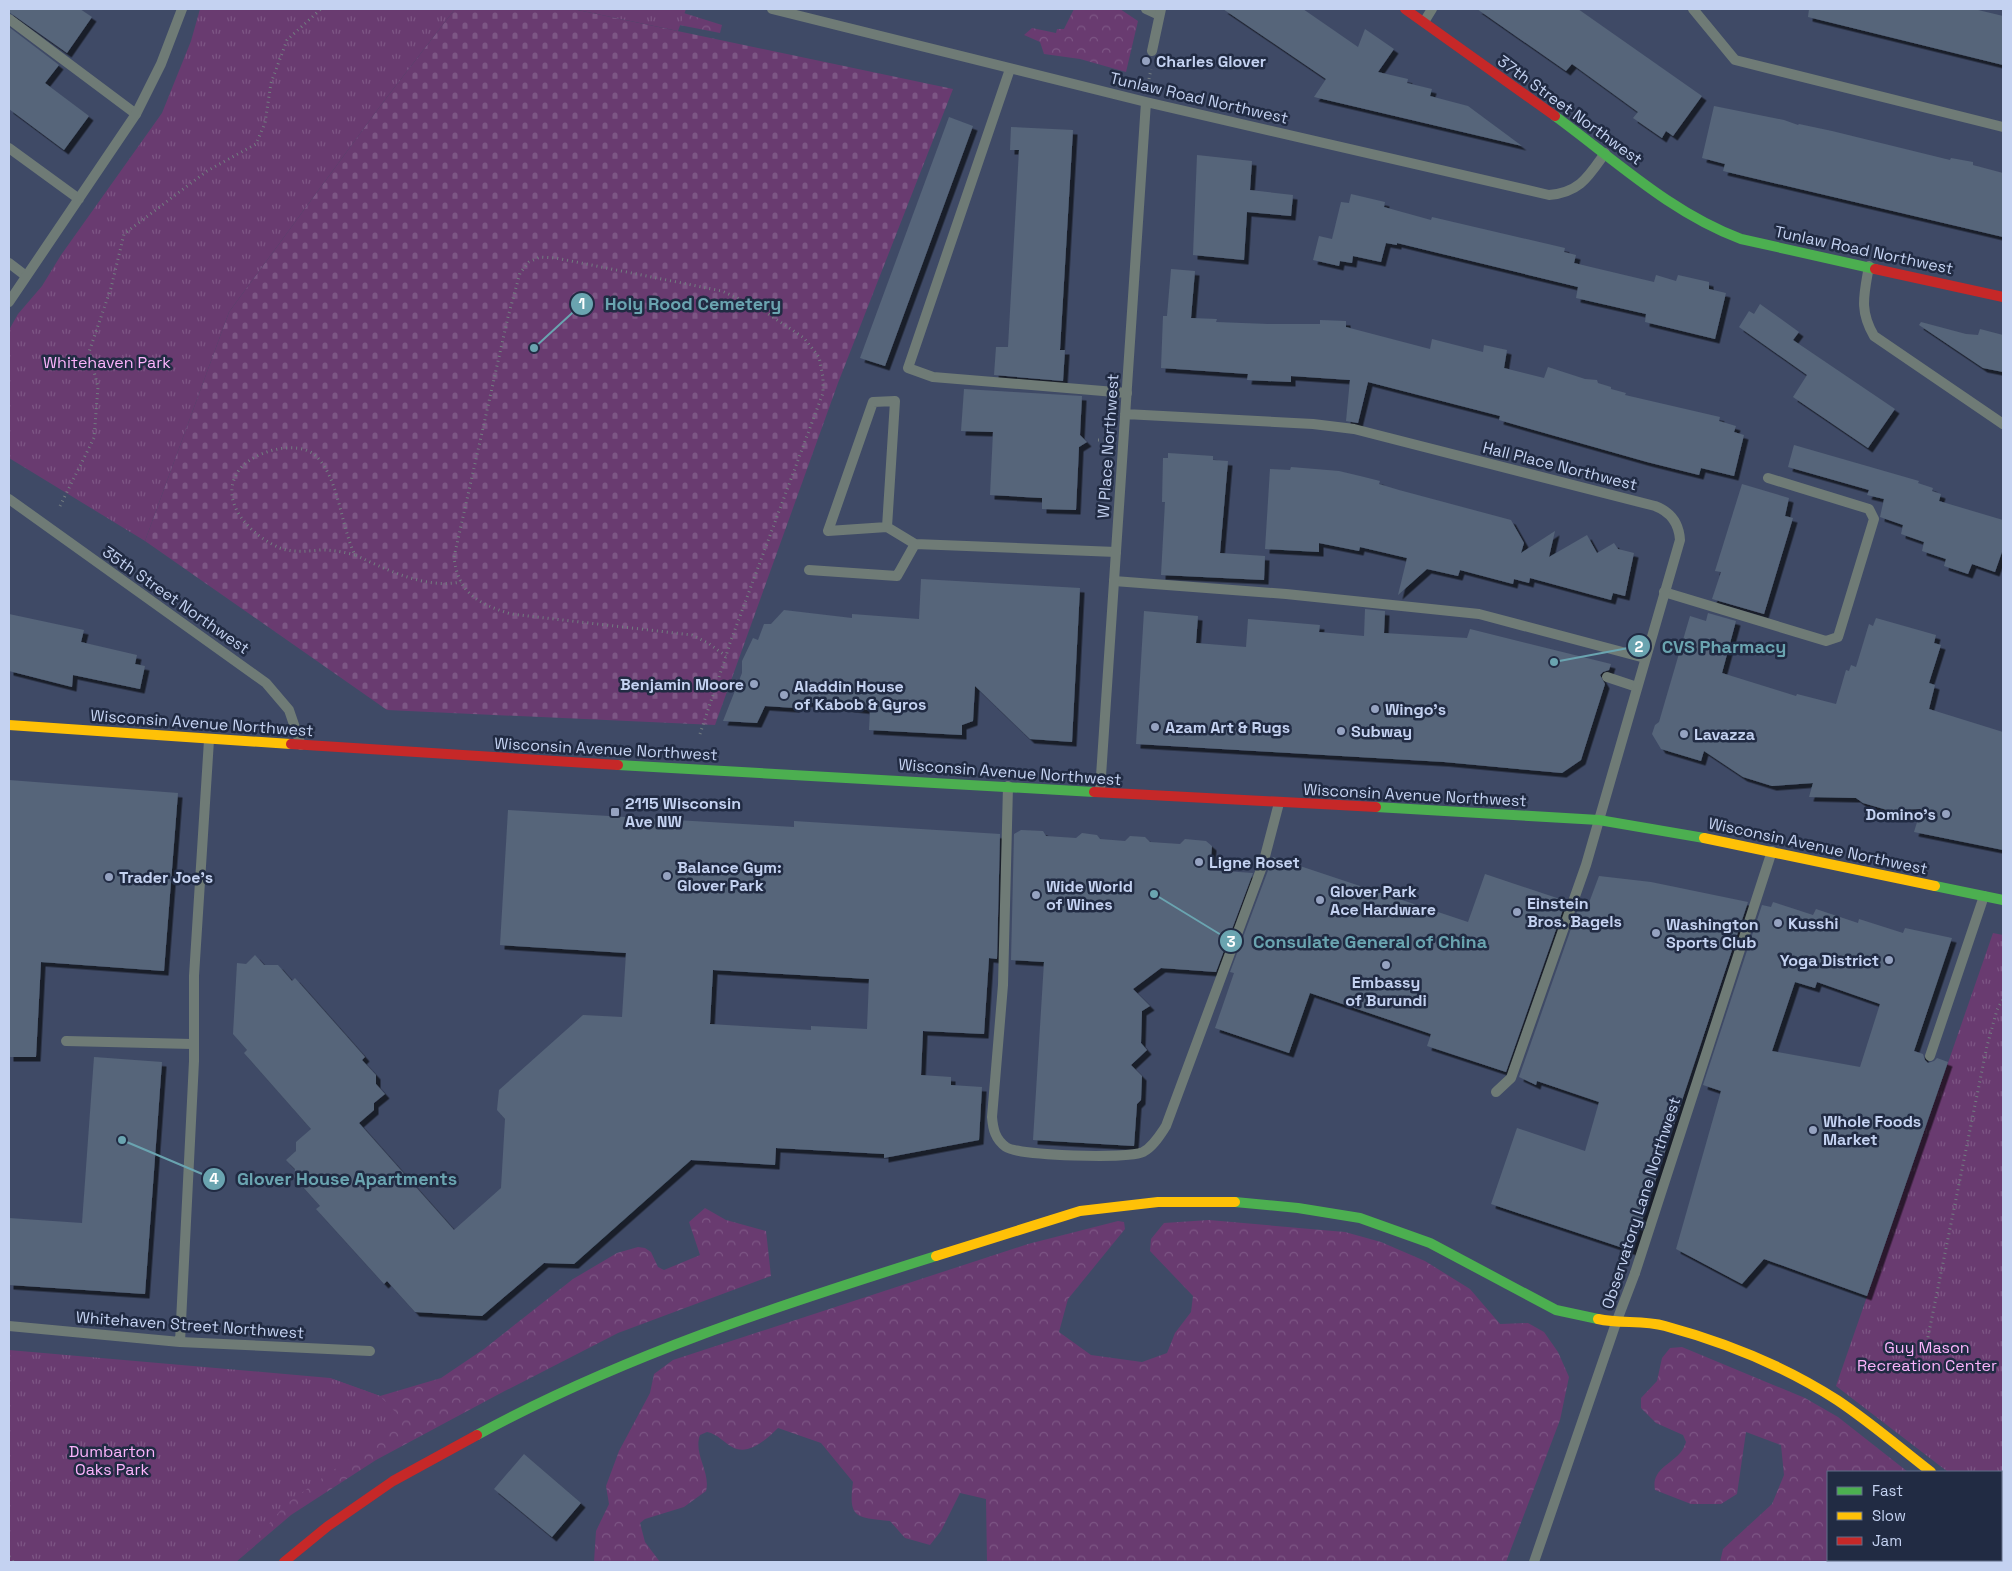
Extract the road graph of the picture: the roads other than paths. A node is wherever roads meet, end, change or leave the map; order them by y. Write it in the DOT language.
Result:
graph roads {
  1 [pos="182,9"];
  2 [pos="772,9"];
  3 [pos="1146,9"];
  4 [pos="1405,9"];
  5 [pos="1432,9"];
  6 [pos="1693,9"];
  7 [pos="1160,12"];
  8 [pos="9,19"];
  9 [pos="1424,22"];
  10 [pos="1152,50"];
  11 [pos="1010,69"];
  12 [pos="1146,102"];
  13 [pos="136,114"];
  14 [pos="2003,126"];
  15 [pos="9,148"];
  16 [pos="1605,153"];
  17 [pos="79,199"];
  18 [pos="1719,232"];
  19 [pos="9,263"];
  20 [pos="1869,266"];
  21 [pos="26,276"];
  22 [pos="2003,297"];
  23 [pos="9,302"];
  24 [pos="1127,393"];
  25 [pos="1125,414"];
  26 [pos="2003,424"];
  27 [pos="1768,478"];
  28 [pos="9,500"];
  29 [pos="887,527"];
  30 [pos="914,544"];
  31 [pos="1116,552"];
  32 [pos="809,570"];
  33 [pos="1114,581"];
  34 [pos="1664,592"];
  35 [pos="1645,658"];
  36 [pos="1607,677"];
  37 [pos="1637,687"];
  38 [pos="9,725"];
  39 [pos="209,740"];
  40 [pos="301,745"];
  41 [pos="1008,786"];
  42 [pos="1100,791"];
  43 [pos="1279,803"];
  44 [pos="1599,820"];
  45 [pos="1772,852"];
  46 [pos="1984,896"];
  47 [pos="2003,900"];
  48 [pos="66,1041"];
  49 [pos="192,1044"];
  50 [pos="1930,1056"];
  51 [pos="1496,1092"];
  52 [pos="1616,1323"];
  53 [pos="9,1326"];
  54 [pos="180,1342"];
  55 [pos="370,1351"];
  56 [pos="1930,1471"];
  57 [pos="284,1562"];
  58 [pos="1534,1562"];
  1 -- 13 [label="street"];
  2 -- 11 [label="street, Tunlaw Road Northwest"];
  3 -- 7 [label="street"];
  4 -- 9 [label="street, 37th Street Northwest"];
  5 -- 9 [label="street"];
  6 -- 14 [label="street"];
  7 -- 10 [label="street"];
  8 -- 13 [label="street"];
  9 -- 16 [label="street, 37th Street Northwest"];
  11 -- 12 [label="street, Tunlaw Road Northwest"];
  11 -- 24 [label="street"];
  12 -- 16 [label="street, Tunlaw Road Northwest"];
  12 -- 24 [label="street, W Place Northwest"];
  13 -- 17 [label="street"];
  15 -- 17 [label="street"];
  16 -- 18 [label="street, 37th Street Northwest"];
  17 -- 21 [label="street"];
  18 -- 20 [label="street, Tunlaw Road Northwest"];
  19 -- 21 [label="street"];
  20 -- 22 [label="street, Tunlaw Road Northwest"];
  20 -- 26 [label="street"];
  21 -- 23 [label="street"];
  24 -- 25 [label="street, W Place Northwest"];
  25 -- 31 [label="street, W Place Northwest"];
  25 -- 34 [label="street, Hall Place Northwest"];
  27 -- 34 [label="street"];
  28 -- 40 [label="street, 35th Street Northwest"];
  29 -- 29 [label="street"];
  29 -- 30 [label="street"];
  30 -- 31 [label="street"];
  30 -- 32 [label="street"];
  31 -- 33 [label="street, W Place Northwest"];
  33 -- 35 [label="street"];
  33 -- 42 [label="street, W Place Northwest"];
  34 -- 35 [label="street, Hall Place Northwest"];
  35 -- 37 [label="street, Hall Place Northwest"];
  36 -- 37 [label="street"];
  37 -- 44 [label="street, Hall Place Northwest"];
  38 -- 39 [label="street, Wisconsin Avenue Northwest"];
  39 -- 40 [label="street, Wisconsin Avenue Northwest"];
  39 -- 49 [label="street"];
  40 -- 41 [label="street, Wisconsin Avenue Northwest"];
  41 -- 42 [label="street, Wisconsin Avenue Northwest"];
  41 -- 43 [label="street"];
  42 -- 43 [label="street, Wisconsin Avenue Northwest"];
  43 -- 44 [label="street, Wisconsin Avenue Northwest"];
  44 -- 45 [label="street, Wisconsin Avenue Northwest"];
  44 -- 51 [label="street, Hall Place Northwest"];
  45 -- 46 [label="street, Wisconsin Avenue Northwest"];
  45 -- 52 [label="street, Observatory Lane Northwest"];
  46 -- 47 [label="street, Wisconsin Avenue Northwest"];
  46 -- 50 [label="street"];
  48 -- 49 [label="street"];
  49 -- 54 [label="street"];
  52 -- 56 [label="street"];
  52 -- 57 [label="street"];
  52 -- 58 [label="street, Observatory Lane Northwest"];
  53 -- 54 [label="street, Whitehaven Street Northwest"];
  54 -- 55 [label="street, Whitehaven Street Northwest"];
}
